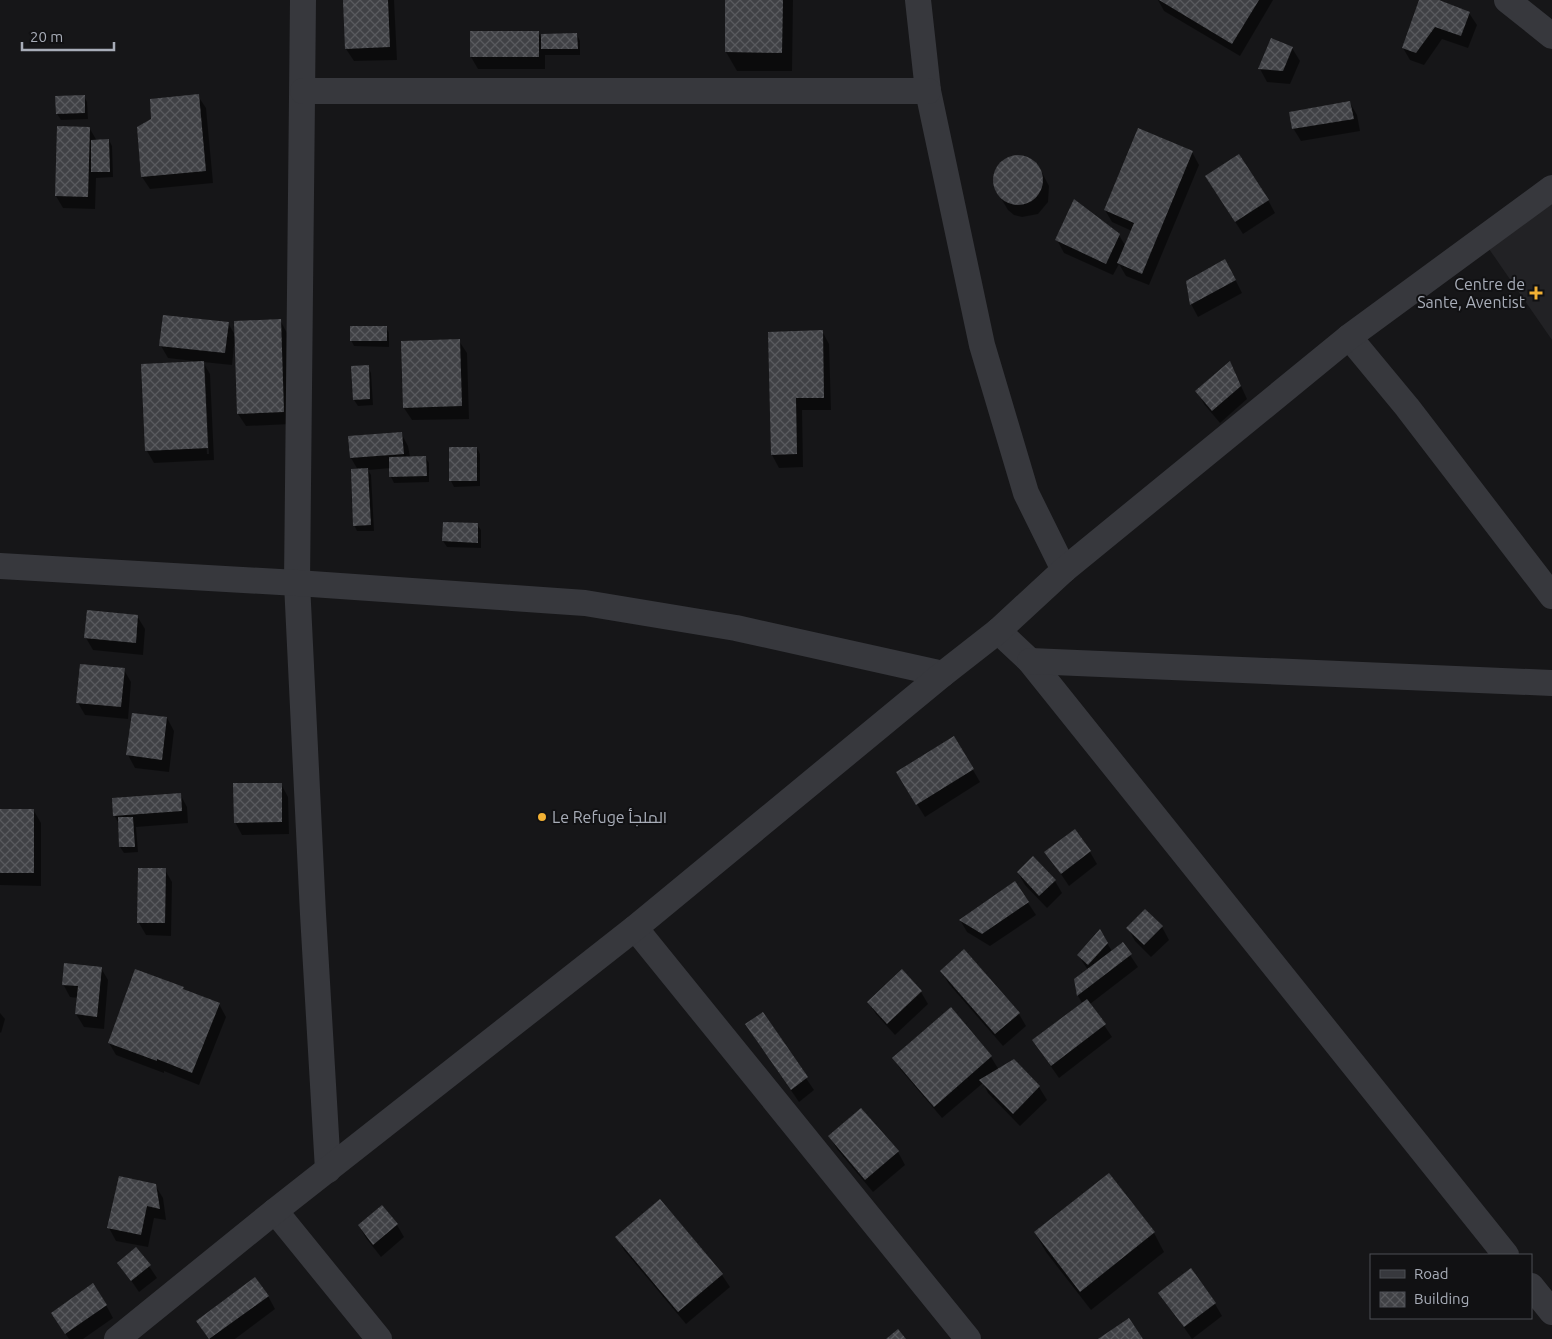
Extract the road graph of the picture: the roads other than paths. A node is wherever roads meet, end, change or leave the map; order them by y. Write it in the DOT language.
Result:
graph roads {
  1 [pos="303,0"];
  2 [pos="918,0"];
  3 [pos="1508,0"];
  4 [pos="1552,36"];
  5 [pos="303,91"];
  6 [pos="928,91"];
  7 [pos="1552,188"];
  8 [pos="1349,337"];
  9 [pos="0,566"];
  10 [pos="1064,570"];
  11 [pos="297,583"];
  12 [pos="1552,596"];
  13 [pos="998,631"];
  14 [pos="1030,661"];
  15 [pos="943,674"];
  16 [pos="1552,683"];
  17 [pos="635,928"];
  18 [pos="328,1170"];
  19 [pos="275,1211"];
  20 [pos="1505,1254"];
  21 [pos="1532,1287"];
  22 [pos="1552,1312"];
  23 [pos="117,1339"];
  24 [pos="379,1339"];
  25 [pos="968,1339"];
  1 -- 5 [label="street"];
  2 -- 6 [label="street"];
  3 -- 4 [label="street"];
  5 -- 6 [label="street"];
  5 -- 11 [label="street"];
  6 -- 10 [label="street"];
  7 -- 8 [label="street"];
  8 -- 10 [label="street"];
  8 -- 12 [label="street"];
  9 -- 11 [label="street"];
  10 -- 13 [label="street"];
  11 -- 15 [label="street"];
  11 -- 18 [label="street"];
  13 -- 14 [label="street"];
  13 -- 15 [label="street"];
  14 -- 16 [label="street"];
  14 -- 20 [label="street"];
  15 -- 17 [label="street"];
  17 -- 18 [label="street"];
  17 -- 25 [label="street"];
  18 -- 19 [label="street"];
  19 -- 23 [label="street"];
  19 -- 24 [label="street"];
  21 -- 22 [label="street"];
}
